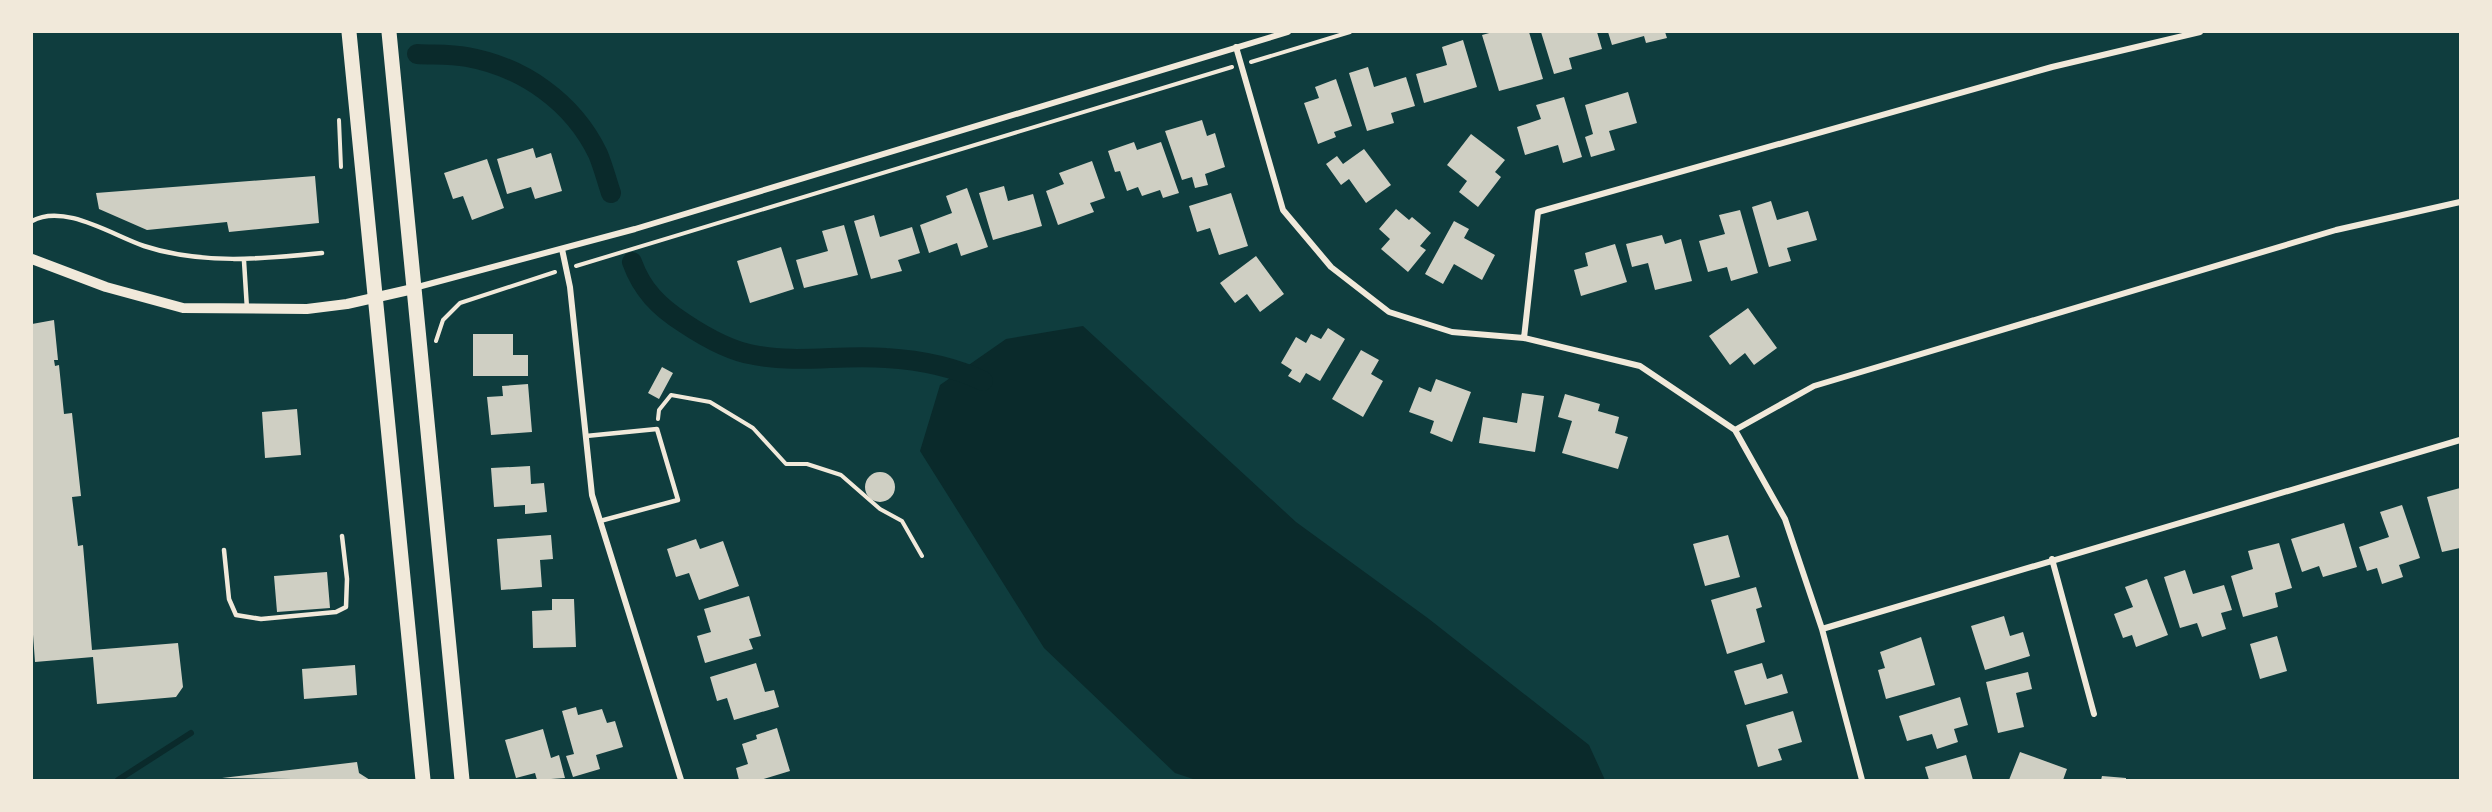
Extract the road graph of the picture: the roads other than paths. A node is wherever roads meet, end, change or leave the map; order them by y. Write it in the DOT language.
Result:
graph roads {
  1 [pos="349,32"];
  2 [pos="388,32"];
  3 [pos="1288,32"];
  4 [pos="2200,32"];
  5 [pos="1236,47"];
  6 [pos="2460,202"];
  7 [pos="32,221"];
  8 [pos="562,249"];
  9 [pos="322,253"];
  10 [pos="32,259"];
  11 [pos="244,261"];
  12 [pos="413,289"];
  13 [pos="377,296"];
  14 [pos="247,309"];
  15 [pos="1524,338"];
  16 [pos="1735,430"];
  17 [pos="586,436"];
  18 [pos="2460,440"];
  19 [pos="600,521"];
  20 [pos="342,536"];
  21 [pos="224,550"];
  22 [pos="2052,559"];
  23 [pos="1821,629"];
  24 [pos="2094,714"];
  25 [pos="423,780"];
  26 [pos="462,780"];
  27 [pos="681,780"];
  28 [pos="1862,780"];
  1 -- 13 [label="main road"];
  2 -- 12 [label="main road"];
  3 -- 5 [label="street"];
  4 -- 15 [label="street"];
  5 -- 8 [label="street"];
  5 -- 15 [label="street"];
  6 -- 16 [label="street"];
  7 -- 11 [label="lane"];
  8 -- 12 [label="street"];
  8 -- 17 [label="street"];
  9 -- 11 [label="lane"];
  10 -- 14 [label="street"];
  11 -- 14 [label="lane"];
  12 -- 13 [label="street"];
  12 -- 26 [label="main road"];
  13 -- 14 [label="street"];
  13 -- 25 [label="main road"];
  15 -- 16 [label="street"];
  16 -- 23 [label="street"];
  17 -- 19 [label="street"];
  17 -- 19 [label="lane"];
  18 -- 22 [label="street"];
  19 -- 27 [label="street"];
  20 -- 21 [label="lane"];
  22 -- 23 [label="street"];
  22 -- 24 [label="street"];
  23 -- 28 [label="street"];
}
